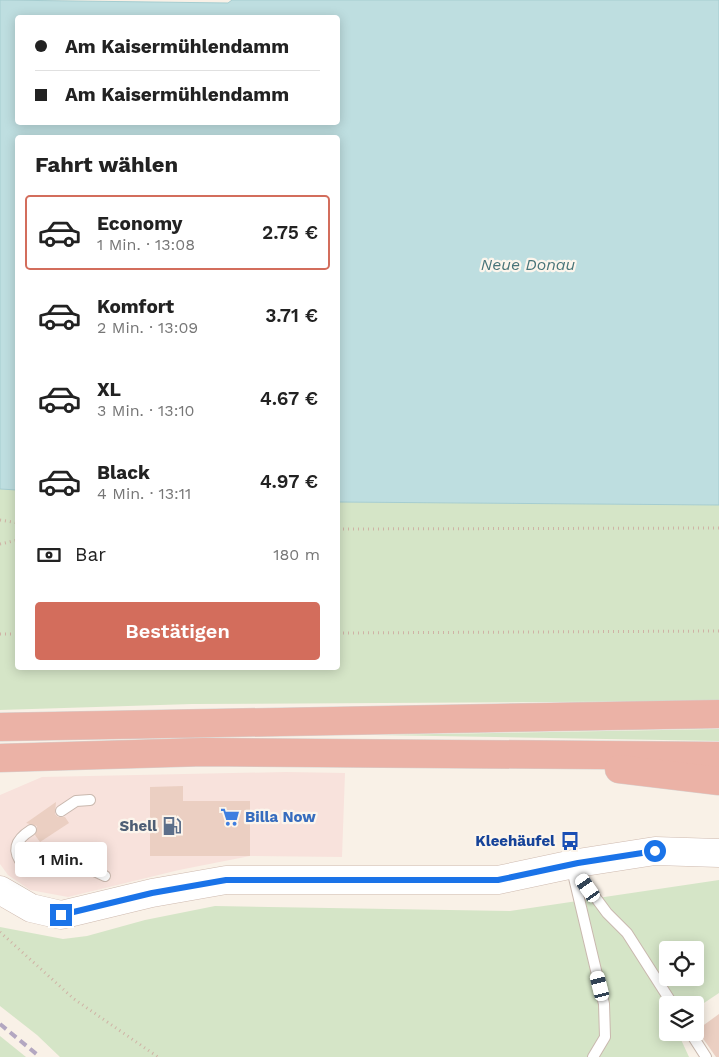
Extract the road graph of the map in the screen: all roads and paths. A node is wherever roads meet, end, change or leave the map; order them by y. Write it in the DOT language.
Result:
graph roads {
  1 [pos="0,520"];
  2 [pos="15,522"];
  3 [pos="719,528"];
  4 [pos="340,529"];
  5 [pos="15,541"];
  6 [pos="0,544"];
  7 [pos="719,632"];
  8 [pos="340,633"];
  9 [pos="0,634"];
  10 [pos="15,634"];
  11 [pos="719,714"];
  12 [pos="0,727"];
  13 [pos="523,755"];
  14 [pos="719,756"];
  15 [pos="0,758"];
  16 [pos="719,781"];
  17 [pos="90,800"];
  18 [pos="61,811"];
  19 [pos="32,830"];
  20 [pos="719,853"];
  21 [pos="571,864"];
  22 [pos="105,876"];
  23 [pos="0,890"];
  24 [pos="0,932"];
  25 [pos="667,996"];
  26 [pos="696,1041"];
  27 [pos="158,1057"];
  28 [pos="593,1057"];
  29 [pos="706,1057"];
  1 -- 2 [label="path"];
  3 -- 4 [label="path"];
  5 -- 6 [label="path"];
  7 -- 8 [label="path"];
  9 -- 10 [label="path"];
  11 -- 12 [label="highway"];
  13 -- 14 [label="highway"];
  13 -- 15 [label="highway"];
  13 -- 16 [label="highway"];
  17 -- 18 [label="lane"];
  19 -- 22 [label="lane"];
  20 -- 21 [label="street"];
  21 -- 23 [label="street"];
  21 -- 25 [label="lane"];
  21 -- 28 [label="lane"];
  24 -- 27 [label="path"];
  26 -- 29 [label="lane"];
}
